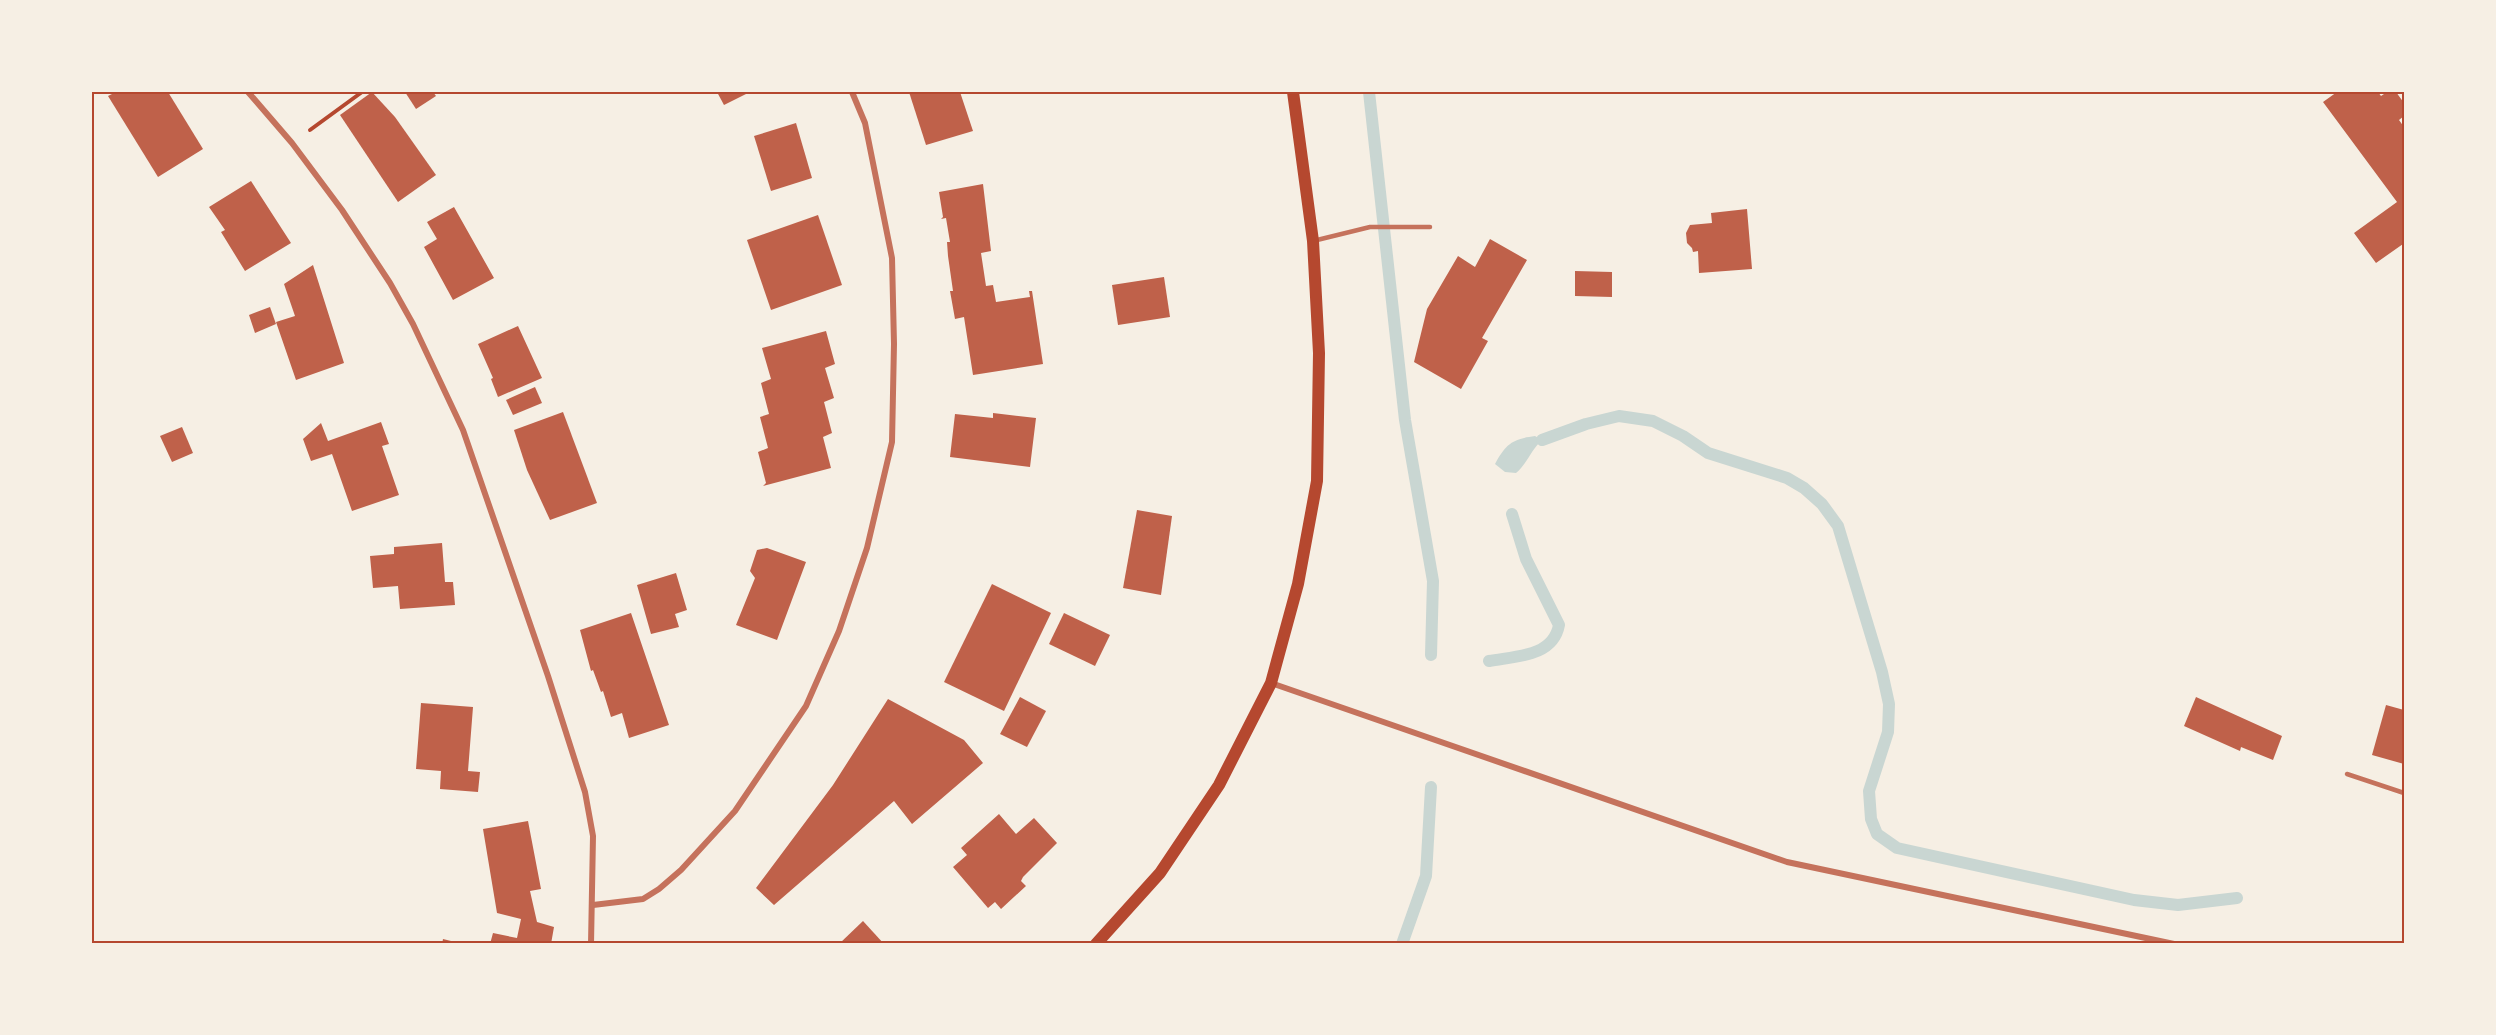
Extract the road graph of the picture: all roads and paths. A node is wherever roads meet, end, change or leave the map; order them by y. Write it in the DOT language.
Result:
graph roads {
  1 [pos="248,92"];
  2 [pos="362,92"];
  3 [pos="852,92"];
  4 [pos="1293,92"];
  5 [pos="292,143"];
  6 [pos="1430,227"];
  7 [pos="1313,241"];
  8 [pos="1271,683"];
  9 [pos="2347,774"];
  10 [pos="2404,793"];
  11 [pos="594,905"];
  12 [pos="591,944"];
  13 [pos="1096,944"];
  14 [pos="2174,944"];
  1 -- 5 [label="street"];
  2 -- 5 [label="path"];
  3 -- 11 [label="street"];
  4 -- 7 [label="main road"];
  5 -- 11 [label="street"];
  6 -- 7 [label="lane"];
  7 -- 8 [label="main road"];
  8 -- 13 [label="main road"];
  8 -- 14 [label="street"];
  9 -- 10 [label="lane"];
  11 -- 12 [label="street"];
}
